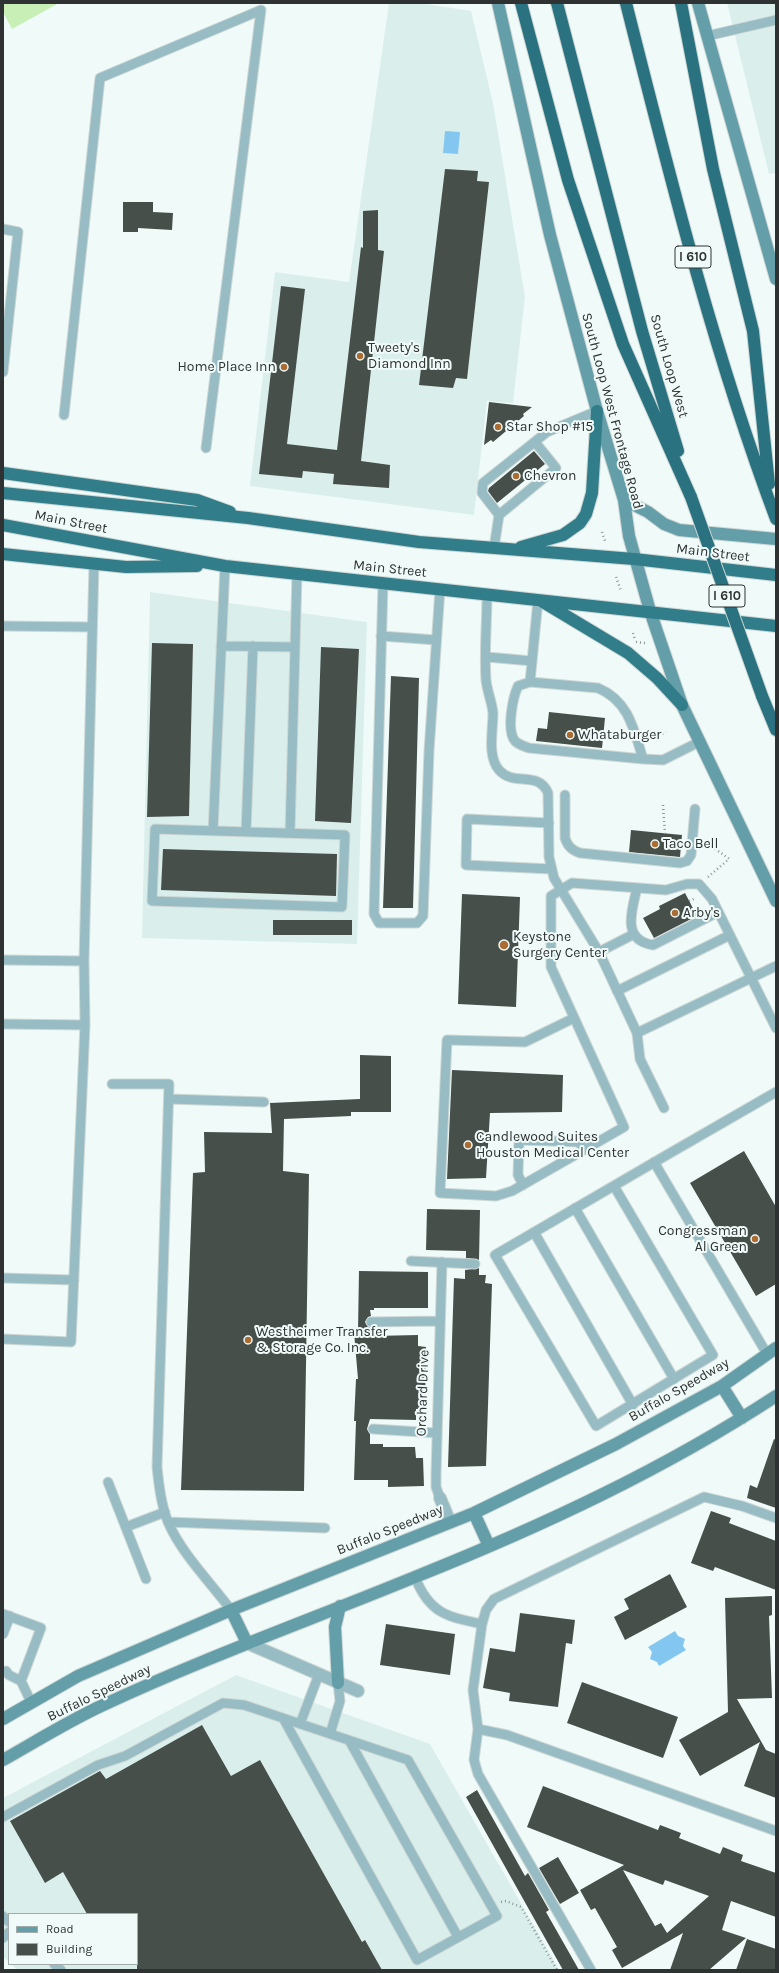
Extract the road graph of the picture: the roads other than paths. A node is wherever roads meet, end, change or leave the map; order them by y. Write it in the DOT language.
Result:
graph roads {
  1 [pos="498,3"];
  2 [pos="521,3"];
  3 [pos="557,3"];
  4 [pos="626,3"];
  5 [pos="681,3"];
  6 [pos="698,3"];
  7 [pos="776,20"];
  8 [pos="707,36"];
  9 [pos="3,229"];
  10 [pos="775,274"];
  11 [pos="3,372"];
  12 [pos="597,412"];
  13 [pos="64,415"];
  14 [pos="535,442"];
  15 [pos="206,448"];
  16 [pos="3,473"];
  17 [pos="3,493"];
  18 [pos="691,497"];
  19 [pos="624,500"];
  20 [pos="772,507"];
  21 [pos="498,515"];
  22 [pos="248,518"];
  23 [pos="776,519"];
  24 [pos="3,524"];
  25 [pos="776,539"];
  26 [pos="494,548"];
  27 [pos="513,549"];
  28 [pos="3,554"];
  29 [pos="634,559"];
  30 [pos="94,564"];
  31 [pos="225,566"];
  32 [pos="297,574"];
  33 [pos="776,576"];
  34 [pos="383,583"];
  35 [pos="440,589"];
  36 [pos="487,594"];
  37 [pos="538,600"];
  38 [pos="650,611"];
  39 [pos="3,626"];
  40 [pos="776,626"];
  41 [pos="92,627"];
  42 [pos="381,636"];
  43 [pos="436,640"];
  44 [pos="221,646"];
  45 [pos="253,646"];
  46 [pos="295,648"];
  47 [pos="486,657"];
  48 [pos="532,661"];
  49 [pos="530,682"];
  50 [pos="682,704"];
  51 [pos="776,730"];
  52 [pos="699,742"];
  53 [pos="643,759"];
  54 [pos="565,795"];
  55 [pos="695,809"];
  56 [pos="549,822"];
  57 [pos="213,831"];
  58 [pos="246,832"];
  59 [pos="290,833"];
  60 [pos="552,869"];
  61 [pos="637,888"];
  62 [pos="560,889"];
  63 [pos="776,901"];
  64 [pos="718,912"];
  65 [pos="634,934"];
  66 [pos="730,935"];
  67 [pos="599,952"];
  68 [pos="3,960"];
  69 [pos="84,961"];
  70 [pos="776,966"];
  71 [pos="751,978"];
  72 [pos="617,991"];
  73 [pos="574,1018"];
  74 [pos="3,1024"];
  75 [pos="85,1024"];
  76 [pos="776,1028"];
  77 [pos="637,1033"];
  78 [pos="112,1084"];
  79 [pos="775,1095"];
  80 [pos="169,1099"];
  81 [pos="264,1102"];
  82 [pos="664,1108"];
  83 [pos="584,1150"];
  84 [pos="654,1162"];
  85 [pos="523,1185"];
  86 [pos="614,1186"];
  87 [pos="575,1208"];
  88 [pos="534,1232"];
  89 [pos="411,1260"];
  90 [pos="442,1262"];
  91 [pos="475,1264"];
  92 [pos="3,1278"];
  93 [pos="74,1280"];
  94 [pos="440,1321"];
  95 [pos="371,1322"];
  96 [pos="3,1339"];
  97 [pos="771,1351"];
  98 [pos="674,1378"];
  99 [pos="722,1386"];
  100 [pos="776,1396"];
  101 [pos="632,1404"];
  102 [pos="742,1418"];
  103 [pos="373,1429"];
  104 [pos="437,1433"];
  105 [pos="108,1482"];
  106 [pos="440,1498"];
  107 [pos="165,1512"];
  108 [pos="474,1513"];
  109 [pos="776,1518"];
  110 [pos="168,1522"];
  111 [pos="450,1522"];
  112 [pos="126,1527"];
  113 [pos="325,1528"];
  114 [pos="489,1546"];
  115 [pos="416,1577"];
  116 [pos="146,1579"];
  117 [pos="340,1606"];
  118 [pos="231,1610"];
  119 [pos="6,1615"];
  120 [pos="482,1624"];
  121 [pos="3,1634"];
  122 [pos="247,1643"];
  123 [pos="6,1671"];
  124 [pos="318,1674"];
  125 [pos="21,1681"];
  126 [pos="338,1683"];
  127 [pos="358,1691"];
  128 [pos="31,1702"];
  129 [pos="3,1718"];
  130 [pos="283,1718"];
  131 [pos="300,1724"];
  132 [pos="478,1729"];
  133 [pos="330,1734"];
  134 [pos="349,1740"];
  135 [pos="3,1760"];
  136 [pos="3,1817"];
  137 [pos="776,1831"];
  138 [pos="458,1937"];
  139 [pos="591,1970"];
  1 -- 12 [label="main road, South Loop West Frontage Road"];
  2 -- 18 [label="highway"];
  3 -- 18 [label="highway, South Loop West / I 610"];
  4 -- 20 [label="highway, I 610"];
  5 -- 20 [label="highway"];
  6 -- 8 [label="main road"];
  7 -- 8 [label="lane"];
  8 -- 10 [label="main road"];
  9 -- 11 [label="lane"];
  12 -- 14 [label="lane"];
  12 -- 19 [label="main road, South Loop West Frontage Road"];
  12 -- 27 [label="highway"];
  13 -- 15 [label="lane"];
  14 -- 21 [label="lane"];
  14 -- 21 [label="lane"];
  16 -- 22 [label="highway"];
  17 -- 22 [label="highway, Main Street"];
  18 -- 51 [label="highway, South Loop West / I 610, bridge"];
  19 -- 25 [label="main road"];
  19 -- 29 [label="main road, South Loop West Frontage Road"];
  20 -- 23 [label="highway, I 610"];
  21 -- 26 [label="lane"];
  22 -- 26 [label="highway, Main Street"];
  24 -- 31 [label="highway, Main Street"];
  26 -- 27 [label="highway, Main Street"];
  27 -- 29 [label="highway, Main Street"];
  28 -- 30 [label="highway"];
  29 -- 33 [label="highway, Main Street"];
  29 -- 38 [label="main road, South Loop West Frontage Road"];
  30 -- 31 [label="highway"];
  30 -- 41 [label="lane"];
  31 -- 32 [label="highway, Main Street"];
  31 -- 44 [label="lane"];
  32 -- 34 [label="highway, Main Street"];
  32 -- 46 [label="lane"];
  34 -- 35 [label="highway, Main Street"];
  34 -- 42 [label="lane"];
  35 -- 36 [label="highway, Main Street"];
  35 -- 43 [label="lane"];
  36 -- 37 [label="highway, Main Street"];
  36 -- 47 [label="lane"];
  37 -- 38 [label="highway, Main Street"];
  37 -- 48 [label="lane"];
  37 -- 50 [label="highway"];
  38 -- 40 [label="highway, Main Street"];
  38 -- 50 [label="main road, South Loop West Frontage Road"];
  39 -- 41 [label="lane"];
  41 -- 69 [label="lane"];
  42 -- 43 [label="lane"];
  42 -- 43 [label="lane"];
  44 -- 45 [label="lane"];
  44 -- 57 [label="lane"];
  45 -- 46 [label="lane"];
  45 -- 58 [label="lane"];
  46 -- 59 [label="lane"];
  47 -- 48 [label="lane"];
  47 -- 56 [label="lane"];
  48 -- 49 [label="lane"];
  49 -- 53 [label="lane"];
  49 -- 53 [label="lane"];
  50 -- 52 [label="main road, South Loop West Frontage Road"];
  52 -- 53 [label="lane"];
  52 -- 63 [label="main road, South Loop West Frontage Road"];
  54 -- 55 [label="lane"];
  56 -- 60 [label="lane"];
  56 -- 60 [label="lane"];
  57 -- 58 [label="lane"];
  57 -- 59 [label="lane"];
  58 -- 59 [label="lane"];
  60 -- 62 [label="lane"];
  61 -- 62 [label="lane"];
  61 -- 64 [label="lane"];
  61 -- 65 [label="lane"];
  62 -- 67 [label="lane"];
  62 -- 73 [label="lane"];
  64 -- 65 [label="lane"];
  64 -- 66 [label="lane"];
  65 -- 67 [label="lane"];
  66 -- 71 [label="lane"];
  66 -- 72 [label="lane"];
  67 -- 72 [label="lane"];
  68 -- 69 [label="lane"];
  69 -- 75 [label="lane"];
  70 -- 71 [label="lane"];
  71 -- 76 [label="lane"];
  71 -- 77 [label="lane"];
  72 -- 77 [label="lane"];
  73 -- 83 [label="lane"];
  73 -- 85 [label="lane"];
  74 -- 75 [label="lane"];
  75 -- 93 [label="lane"];
  77 -- 82 [label="lane"];
  78 -- 80 [label="lane"];
  79 -- 84 [label="lane"];
  80 -- 81 [label="lane"];
  80 -- 107 [label="lane"];
  83 -- 85 [label="lane"];
  83 -- 85 [label="lane"];
  84 -- 86 [label="lane"];
  84 -- 97 [label="lane"];
  86 -- 87 [label="lane"];
  86 -- 98 [label="lane"];
  87 -- 88 [label="lane"];
  87 -- 98 [label="lane"];
  88 -- 101 [label="lane"];
  88 -- 101 [label="lane"];
  89 -- 90 [label="lane"];
  90 -- 91 [label="lane"];
  90 -- 94 [label="lane, Orchard Drive"];
  92 -- 93 [label="lane"];
  93 -- 96 [label="lane"];
  94 -- 95 [label="lane"];
  94 -- 104 [label="lane, Orchard Drive"];
  97 -- 99 [label="main road, Buffalo Speedway"];
  98 -- 101 [label="lane"];
  99 -- 102 [label="main road"];
  99 -- 108 [label="main road, Buffalo Speedway"];
  100 -- 102 [label="main road, Buffalo Speedway"];
  102 -- 114 [label="main road, Buffalo Speedway"];
  103 -- 104 [label="lane"];
  104 -- 106 [label="lane, Orchard Drive"];
  105 -- 112 [label="lane"];
  106 -- 111 [label="street, Orchard Drive"];
  107 -- 110 [label="lane"];
  107 -- 112 [label="lane"];
  108 -- 111 [label="main road, Buffalo Speedway"];
  108 -- 114 [label="main road"];
  109 -- 120 [label="lane"];
  110 -- 113 [label="lane"];
  110 -- 118 [label="lane"];
  111 -- 118 [label="main road, Buffalo Speedway"];
  112 -- 116 [label="lane"];
  114 -- 115 [label="main road, Buffalo Speedway"];
  115 -- 117 [label="main road, Buffalo Speedway"];
  115 -- 120 [label="lane"];
  117 -- 122 [label="main road, Buffalo Speedway"];
  117 -- 126 [label="main road"];
  118 -- 122 [label="main road"];
  118 -- 128 [label="main road, Buffalo Speedway"];
  119 -- 121 [label="lane"];
  119 -- 125 [label="lane"];
  120 -- 132 [label="lane"];
  122 -- 124 [label="street"];
  122 -- 135 [label="main road, Buffalo Speedway"];
  123 -- 125 [label="lane"];
  124 -- 126 [label="street"];
  124 -- 131 [label="lane"];
  125 -- 128 [label="lane"];
  126 -- 127 [label="street"];
  126 -- 133 [label="lane"];
  128 -- 129 [label="main road, Buffalo Speedway"];
  130 -- 131 [label="lane"];
  130 -- 136 [label="lane"];
  130 -- 138 [label="lane"];
  131 -- 133 [label="lane"];
  132 -- 137 [label="lane"];
  132 -- 139 [label="lane"];
  133 -- 134 [label="lane"];
  134 -- 138 [label="lane"];
  134 -- 138 [label="lane"];
}
